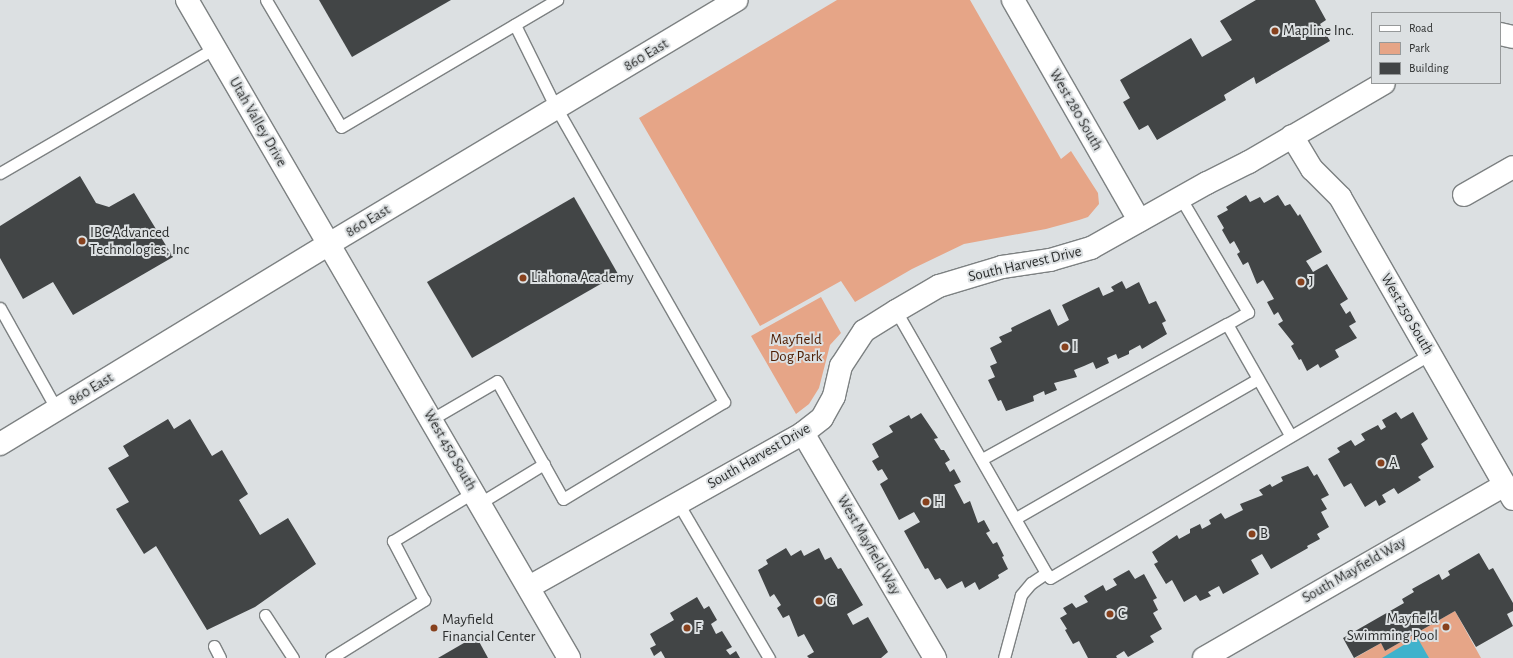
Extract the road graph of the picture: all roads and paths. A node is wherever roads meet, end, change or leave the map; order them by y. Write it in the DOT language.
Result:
graph roads {
  1 [pos="187,0"];
  2 [pos="266,0"];
  3 [pos="557,0"];
  4 [pos="1013,0"];
  5 [pos="735,1"];
  6 [pos="515,25"];
  7 [pos="1501,34"];
  8 [pos="1513,37"];
  9 [pos="215,48"];
  10 [pos="1382,84"];
  11 [pos="556,108"];
  12 [pos="1292,136"];
  13 [pos="1513,167"];
  14 [pos="0,173"];
  15 [pos="1464,195"];
  16 [pos="1180,197"];
  17 [pos="1139,220"];
  18 [pos="329,244"];
  19 [pos="0,308"];
  20 [pos="896,311"];
  21 [pos="1227,324"];
  22 [pos="1431,354"];
  23 [pos="1258,380"];
  24 [pos="57,410"];
  25 [pos="432,419"];
  26 [pos="803,433"];
  27 [pos="1290,435"];
  28 [pos="0,444"];
  29 [pos="982,459"];
  30 [pos="544,464"];
  31 [pos="1509,492"];
  32 [pos="477,498"];
  33 [pos="678,503"];
  34 [pos="1016,518"];
  35 [pos="1046,573"];
  36 [pos="529,587"];
  37 [pos="265,616"];
  38 [pos="214,646"];
  39 [pos="220,658"];
  40 [pos="293,658"];
  41 [pos="331,658"];
  42 [pos="569,658"];
  43 [pos="769,658"];
  44 [pos="935,658"];
  45 [pos="1004,658"];
  46 [pos="1204,658"];
  1 -- 9 [label="street, Utah Valley Drive"];
  2 -- 6 [label="lane"];
  3 -- 6 [label="lane"];
  4 -- 17 [label="street, West 280 South"];
  5 -- 11 [label="street, 860 East"];
  6 -- 11 [label="lane"];
  7 -- 8 [label="street"];
  9 -- 14 [label="lane"];
  9 -- 18 [label="street, Utah Valley Drive"];
  10 -- 12 [label="street, South Harvest Drive"];
  11 -- 18 [label="street, 860 East"];
  11 -- 30 [label="lane"];
  12 -- 16 [label="street, South Harvest Drive"];
  12 -- 22 [label="street, West 250 South"];
  13 -- 15 [label="street"];
  16 -- 17 [label="street, South Harvest Drive"];
  16 -- 21 [label="lane"];
  17 -- 20 [label="street, South Harvest Drive"];
  18 -- 24 [label="street, 860 East"];
  18 -- 25 [label="street, West 450 South"];
  19 -- 24 [label="lane"];
  20 -- 26 [label="street, South Harvest Drive"];
  20 -- 29 [label="lane"];
  21 -- 23 [label="lane"];
  21 -- 29 [label="lane"];
  22 -- 27 [label="lane"];
  22 -- 31 [label="street, West 250 South"];
  23 -- 27 [label="lane"];
  23 -- 34 [label="lane"];
  24 -- 28 [label="street, 860 East"];
  25 -- 30 [label="lane"];
  25 -- 32 [label="street, West 450 South"];
  26 -- 33 [label="street, South Harvest Drive"];
  26 -- 44 [label="street, West Mayfield Way"];
  27 -- 35 [label="lane"];
  29 -- 34 [label="lane"];
  30 -- 32 [label="lane"];
  31 -- 46 [label="street, South Mayfield Way"];
  32 -- 36 [label="street, West 450 South"];
  32 -- 41 [label="lane"];
  33 -- 36 [label="street, South Harvest Drive"];
  33 -- 43 [label="lane"];
  34 -- 35 [label="lane"];
  35 -- 45 [label="lane"];
  36 -- 42 [label="street, West 450 South"];
  37 -- 40 [label="lane"];
  38 -- 39 [label="lane"];
}
